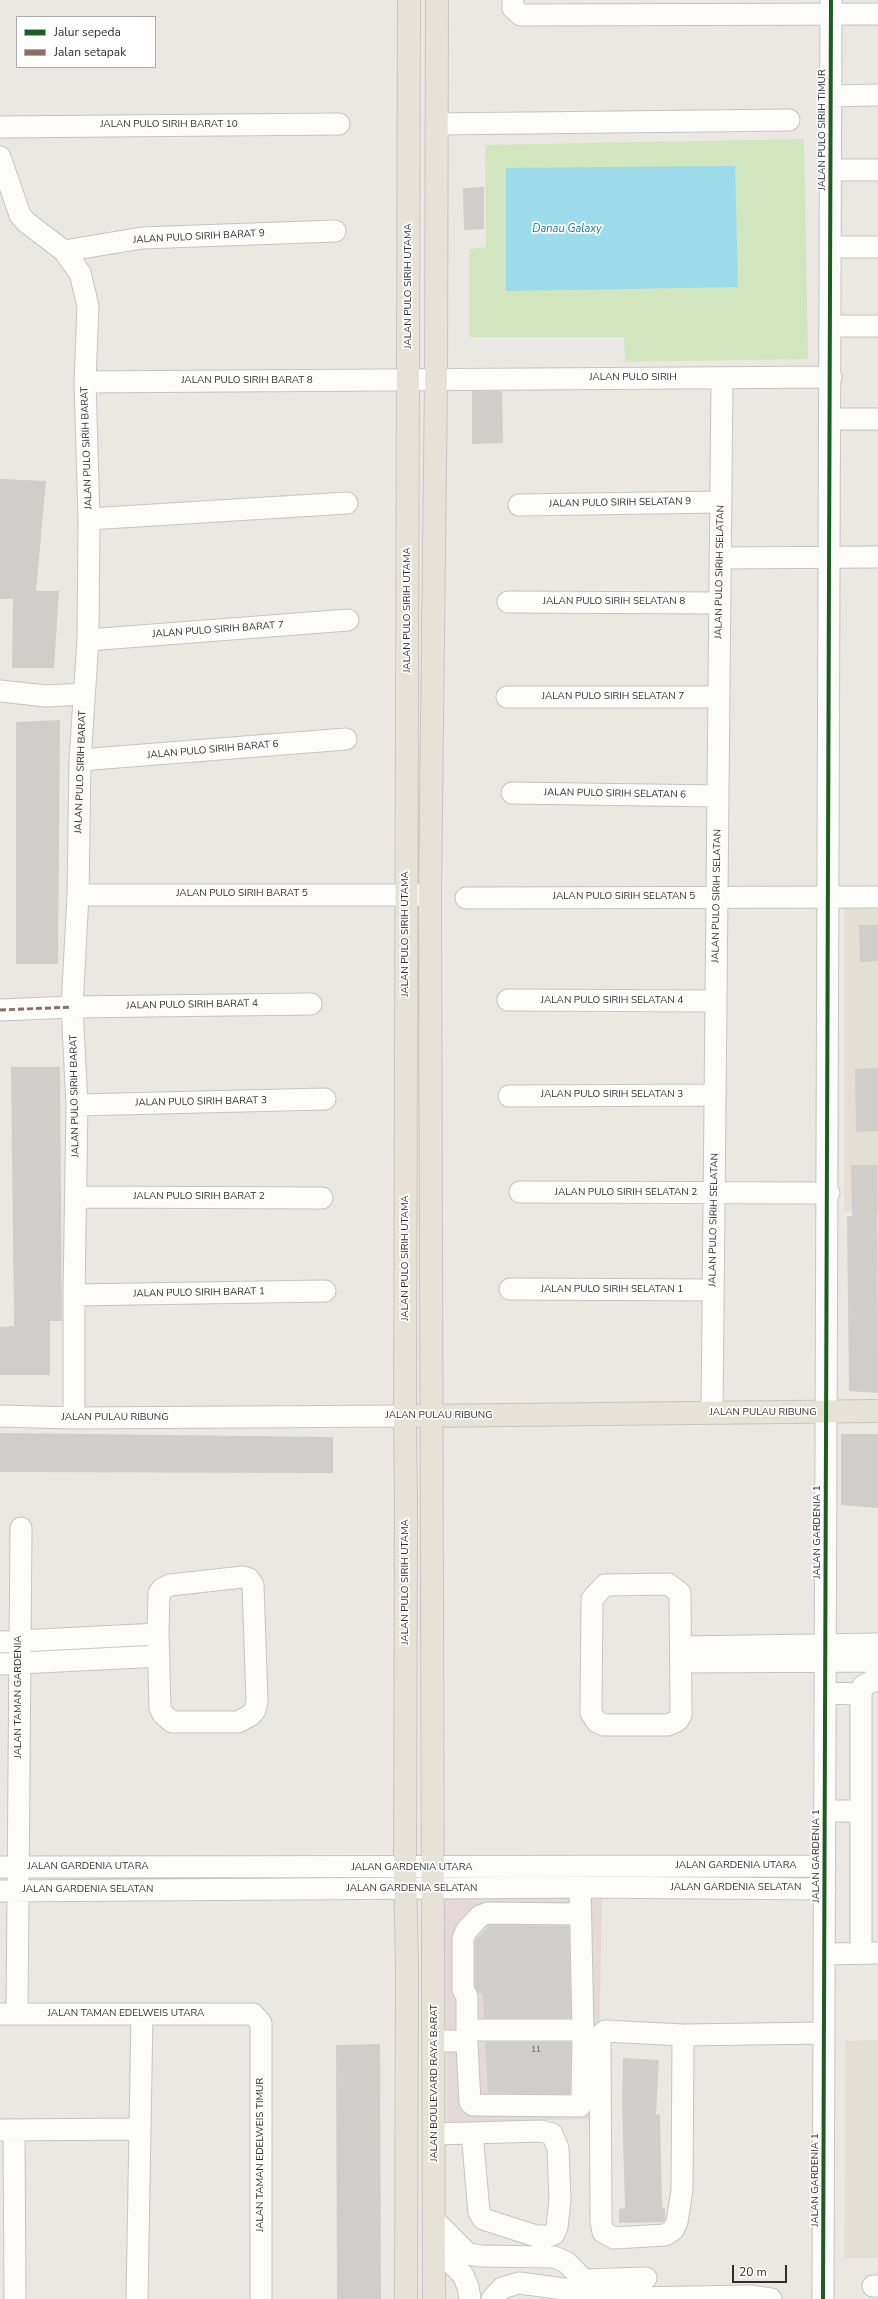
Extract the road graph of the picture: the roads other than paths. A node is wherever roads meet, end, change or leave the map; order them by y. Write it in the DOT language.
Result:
graph roads {
  1 [pos="409,0"];
  2 [pos="437,0"];
  3 [pos="513,0"];
  4 [pos="832,7"];
  5 [pos="878,14"];
  6 [pos="878,95"];
  7 [pos="831,96"];
  8 [pos="789,120"];
  9 [pos="339,124"];
  10 [pos="438,124"];
  11 [pos="0,127"];
  12 [pos="0,157"];
  13 [pos="0,161"];
  14 [pos="831,170"];
  15 [pos="878,170"];
  16 [pos="335,231"];
  17 [pos="831,247"];
  18 [pos="878,247"];
  19 [pos="64,251"];
  20 [pos="831,326"];
  21 [pos="878,326"];
  22 [pos="830,377"];
  23 [pos="722,378"];
  24 [pos="409,380"];
  25 [pos="436,380"];
  26 [pos="85,382"];
  27 [pos="830,419"];
  28 [pos="878,419"];
  29 [pos="721,502"];
  30 [pos="347,503"];
  31 [pos="519,505"];
  32 [pos="88,519"];
  33 [pos="878,557"];
  34 [pos="720,558"];
  35 [pos="830,558"];
  36 [pos="508,602"];
  37 [pos="720,603"];
  38 [pos="348,620"];
  39 [pos="88,640"];
  40 [pos="0,691"];
  41 [pos="84,694"];
  42 [pos="507,697"];
  43 [pos="719,698"];
  44 [pos="346,739"];
  45 [pos="80,760"];
  46 [pos="512,793"];
  47 [pos="718,796"];
  48 [pos="78,895"];
  49 [pos="406,895"];
  50 [pos="430,895"];
  51 [pos="830,896"];
  52 [pos="717,897"];
  53 [pos="878,897"];
  54 [pos="466,898"];
  55 [pos="508,1000"];
  56 [pos="716,1001"];
  57 [pos="311,1004"];
  58 [pos="72,1007"];
  59 [pos="0,1010"];
  60 [pos="715,1095"];
  61 [pos="508,1096"];
  62 [pos="325,1100"];
  63 [pos="77,1105"];
  64 [pos="520,1192"];
  65 [pos="714,1193"];
  66 [pos="829,1193"];
  67 [pos="77,1197"];
  68 [pos="322,1198"];
  69 [pos="510,1289"];
  70 [pos="713,1290"];
  71 [pos="325,1291"];
  72 [pos="74,1295"];
  73 [pos="406,1332"];
  74 [pos="433,1332"];
  75 [pos="878,1411"];
  76 [pos="827,1413"];
  77 [pos="712,1414"];
  78 [pos="0,1416"];
  79 [pos="405,1416"];
  80 [pos="432,1416"];
  81 [pos="74,1418"];
  82 [pos="406,1501"];
  83 [pos="432,1501"];
  84 [pos="21,1528"];
  85 [pos="158,1634"];
  86 [pos="10,1642"];
  87 [pos="878,1644"];
  88 [pos="826,1653"];
  89 [pos="682,1654"];
  90 [pos="159,1656"];
  91 [pos="878,1661"];
  92 [pos="10,1664"];
  93 [pos="878,1681"];
  94 [pos="826,1693"];
  95 [pos="861,1694"];
  96 [pos="405,1787"];
  97 [pos="434,1788"];
  98 [pos="825,1811"];
  99 [pos="861,1811"];
  100 [pos="825,1866"];
  101 [pos="9,1867"];
  102 [pos="405,1868"];
  103 [pos="434,1868"];
  104 [pos="580,1887"];
  105 [pos="405,1889"];
  106 [pos="433,1889"];
  107 [pos="825,1889"];
  108 [pos="9,1891"];
  109 [pos="580,1909"];
  110 [pos="870,1953"];
  111 [pos="825,1954"];
  112 [pos="407,1970"];
  113 [pos="434,1970"];
  114 [pos="8,2014"];
  115 [pos="253,2014"];
  116 [pos="142,2015"];
  117 [pos="583,2030"];
  118 [pos="824,2033"];
  119 [pos="683,2034"];
  120 [pos="466,2036"];
  121 [pos="434,2041"];
  122 [pos="140,2129"];
  123 [pos="7,2130"];
  124 [pos="472,2133"];
  125 [pos="436,2134"];
  126 [pos="434,2220"];
  127 [pos="434,2245"];
  128 [pos="646,2278"];
  129 [pos="15,2299"];
  130 [pos="137,2299"];
  131 [pos="261,2299"];
  132 [pos="406,2299"];
  133 [pos="434,2299"];
  134 [pos="470,2299"];
  135 [pos="492,2299"];
  136 [pos="771,2299"];
  137 [pos="823,2299"];
  1 -- 24 [label="main road, JALAN PULO SIRIH UTAMA"];
  2 -- 10 [label="main road"];
  3 -- 4 [label="street"];
  4 -- 5 [label="street"];
  4 -- 7 [label="street, JALAN PULO SIRIH TIMUR"];
  6 -- 7 [label="street"];
  7 -- 14 [label="street, JALAN PULO SIRIH TIMUR"];
  8 -- 10 [label="street"];
  9 -- 11 [label="street, JALAN PULO SIRIH BARAT 10"];
  10 -- 25 [label="main road"];
  12 -- 13 [label="street, JALAN PULO SIRIH BARAT"];
  13 -- 19 [label="street, JALAN PULO SIRIH BARAT"];
  14 -- 15 [label="street"];
  14 -- 17 [label="street, JALAN PULO SIRIH TIMUR"];
  16 -- 19 [label="street, JALAN PULO SIRIH BARAT 9"];
  17 -- 18 [label="street"];
  17 -- 20 [label="street, JALAN PULO SIRIH TIMUR"];
  19 -- 26 [label="street, JALAN PULO SIRIH BARAT"];
  20 -- 21 [label="street"];
  20 -- 22 [label="street, JALAN PULO SIRIH TIMUR"];
  22 -- 23 [label="street, JALAN PULO SIRIH"];
  22 -- 27 [label="street, JALAN PULO SIRIH TIMUR"];
  23 -- 25 [label="street, JALAN PULO SIRIH"];
  23 -- 29 [label="street, JALAN PULO SIRIH SELATAN"];
  24 -- 25 [label="street, JALAN PULO SIRIH"];
  24 -- 26 [label="street, JALAN PULO SIRIH BARAT 8"];
  24 -- 49 [label="main road, JALAN PULO SIRIH UTAMA"];
  25 -- 50 [label="main road"];
  26 -- 32 [label="street, JALAN PULO SIRIH BARAT"];
  27 -- 28 [label="street"];
  27 -- 35 [label="street, JALAN PULO SIRIH TIMUR"];
  29 -- 31 [label="street, JALAN PULO SIRIH SELATAN 9"];
  29 -- 34 [label="street, JALAN PULO SIRIH SELATAN"];
  30 -- 32 [label="street"];
  32 -- 39 [label="street, JALAN PULO SIRIH BARAT"];
  33 -- 35 [label="street"];
  34 -- 35 [label="street"];
  34 -- 37 [label="street, JALAN PULO SIRIH SELATAN"];
  35 -- 51 [label="street, JALAN PULO SIRIH TIMUR"];
  36 -- 37 [label="street, JALAN PULO SIRIH SELATAN 8"];
  37 -- 43 [label="street, JALAN PULO SIRIH SELATAN"];
  38 -- 39 [label="street, JALAN PULO SIRIH BARAT 7"];
  39 -- 41 [label="street, JALAN PULO SIRIH BARAT"];
  40 -- 41 [label="street"];
  41 -- 45 [label="street, JALAN PULO SIRIH BARAT"];
  42 -- 43 [label="street, JALAN PULO SIRIH SELATAN 7"];
  43 -- 47 [label="street, JALAN PULO SIRIH SELATAN"];
  44 -- 45 [label="street, JALAN PULO SIRIH BARAT 6"];
  45 -- 48 [label="street, JALAN PULO SIRIH BARAT"];
  46 -- 47 [label="street, JALAN PULO SIRIH SELATAN 6"];
  47 -- 52 [label="street, JALAN PULO SIRIH SELATAN"];
  48 -- 49 [label="street, JALAN PULO SIRIH BARAT 5"];
  48 -- 58 [label="street, JALAN PULO SIRIH BARAT"];
  49 -- 50 [label="street, JALAN PULO SIRIH BARAT 5"];
  49 -- 73 [label="main road, JALAN PULO SIRIH UTAMA"];
  50 -- 74 [label="main road"];
  51 -- 52 [label="street, JALAN PULO SIRIH SELATAN 5"];
  51 -- 53 [label="street, JALAN PULO SIRIH SELATAN 5"];
  51 -- 66 [label="street, JALAN PULO SIRIH TIMUR"];
  52 -- 54 [label="street, JALAN PULO SIRIH SELATAN 5"];
  52 -- 56 [label="street, JALAN PULO SIRIH SELATAN"];
  55 -- 56 [label="street, JALAN PULO SIRIH SELATAN 4"];
  56 -- 60 [label="street, JALAN PULO SIRIH SELATAN"];
  57 -- 58 [label="street, JALAN PULO SIRIH BARAT 4"];
  58 -- 59 [label="street, JALAN PULO SIRIH BARAT 4"];
  58 -- 63 [label="street, JALAN PULO SIRIH BARAT"];
  60 -- 61 [label="street, JALAN PULO SIRIH SELATAN 3"];
  60 -- 65 [label="street, JALAN PULO SIRIH SELATAN"];
  62 -- 63 [label="street, JALAN PULO SIRIH BARAT 3"];
  63 -- 67 [label="street, JALAN PULO SIRIH BARAT"];
  64 -- 65 [label="street, JALAN PULO SIRIH SELATAN 2"];
  65 -- 66 [label="street, JALAN PULO SIRIH SELATAN 2"];
  65 -- 70 [label="street, JALAN PULO SIRIH SELATAN"];
  66 -- 76 [label="street, JALAN PULO SIRIH TIMUR"];
  67 -- 68 [label="street, JALAN PULO SIRIH BARAT 2"];
  67 -- 72 [label="street, JALAN PULO SIRIH BARAT"];
  69 -- 70 [label="street, JALAN PULO SIRIH SELATAN 1"];
  70 -- 77 [label="street, JALAN PULO SIRIH SELATAN"];
  71 -- 72 [label="street, JALAN PULO SIRIH BARAT 1"];
  72 -- 81 [label="street, JALAN PULO SIRIH BARAT"];
  73 -- 74 [label="main road"];
  73 -- 79 [label="main road, JALAN PULO SIRIH UTAMA"];
  74 -- 80 [label="main road"];
  75 -- 76 [label="main road, JALAN PULAU RIBUNG"];
  76 -- 77 [label="main road, JALAN PULAU RIBUNG"];
  76 -- 88 [label="street, JALAN GARDENIA 1"];
  77 -- 80 [label="main road, JALAN PULAU RIBUNG"];
  78 -- 81 [label="street, JALAN PULAU RIBUNG"];
  79 -- 80 [label="main road, JALAN PULAU RIBUNG"];
  79 -- 81 [label="street, JALAN PULAU RIBUNG"];
  79 -- 82 [label="main road, JALAN PULO SIRIH UTAMA"];
  80 -- 83 [label="main road"];
  82 -- 83 [label="main road"];
  82 -- 96 [label="main road, JALAN PULO SIRIH UTAMA"];
  83 -- 97 [label="main road"];
  84 -- 86 [label="street, JALAN TAMAN GARDENIA"];
  85 -- 86 [label="street"];
  85 -- 90 [label="street"];
  85 -- 90 [label="street"];
  86 -- 92 [label="street, JALAN TAMAN GARDENIA"];
  87 -- 88 [label="street"];
  88 -- 89 [label="street"];
  88 -- 91 [label="street"];
  88 -- 94 [label="street, JALAN GARDENIA 1"];
  89 -- 89 [label="street"];
  90 -- 92 [label="street"];
  92 -- 101 [label="street, JALAN TAMAN GARDENIA"];
  93 -- 95 [label="street"];
  94 -- 95 [label="street"];
  94 -- 98 [label="street, JALAN GARDENIA 1"];
  95 -- 99 [label="street"];
  96 -- 97 [label="main road"];
  96 -- 102 [label="main road, JALAN PULO SIRIH UTAMA"];
  97 -- 103 [label="main road"];
  98 -- 99 [label="street"];
  98 -- 100 [label="street, JALAN GARDENIA 1"];
  99 -- 110 [label="street"];
  100 -- 103 [label="street, JALAN GARDENIA UTARA"];
  100 -- 107 [label="street, JALAN GARDENIA 1"];
  101 -- 102 [label="street, JALAN GARDENIA UTARA"];
  101 -- 108 [label="street, JALAN TAMAN GARDENIA"];
  102 -- 103 [label="street, JALAN GARDENIA UTARA"];
  102 -- 105 [label="main road"];
  103 -- 106 [label="main road, JALAN BOULEVARD RAYA BARAT"];
  104 -- 106 [label="street, JALAN GARDENIA SELATAN"];
  104 -- 107 [label="street, JALAN GARDENIA SELATAN"];
  104 -- 109 [label="street"];
  105 -- 106 [label="street, JALAN GARDENIA SELATAN"];
  105 -- 108 [label="street, JALAN GARDENIA SELATAN"];
  105 -- 112 [label="main road"];
  106 -- 113 [label="main road, JALAN BOULEVARD RAYA BARAT"];
  107 -- 111 [label="street, JALAN GARDENIA 1"];
  108 -- 114 [label="street, JALAN TAMAN GARDENIA"];
  109 -- 117 [label="street"];
  109 -- 120 [label="street"];
  110 -- 111 [label="street"];
  111 -- 118 [label="street, JALAN GARDENIA 1"];
  112 -- 113 [label="main road"];
  112 -- 132 [label="main road"];
  113 -- 121 [label="main road, JALAN BOULEVARD RAYA BARAT"];
  114 -- 116 [label="street, JALAN TAMAN EDELWEIS UTARA"];
  115 -- 116 [label="street, JALAN TAMAN EDELWEIS UTARA"];
  115 -- 131 [label="street, JALAN TAMAN EDELWEIS TIMUR"];
  116 -- 122 [label="street"];
  117 -- 120 [label="street"];
  117 -- 120 [label="street"];
  118 -- 119 [label="street"];
  118 -- 137 [label="street, JALAN GARDENIA 1"];
  119 -- 119 [label="street"];
  120 -- 121 [label="street"];
  121 -- 125 [label="main road, JALAN BOULEVARD RAYA BARAT"];
  122 -- 123 [label="street"];
  122 -- 130 [label="street"];
  123 -- 129 [label="street"];
  124 -- 124 [label="street"];
  124 -- 125 [label="street"];
  125 -- 126 [label="main road, JALAN BOULEVARD RAYA BARAT"];
  126 -- 127 [label="main road, JALAN BOULEVARD RAYA BARAT"];
  126 -- 128 [label="street"];
  127 -- 133 [label="main road, JALAN BOULEVARD RAYA BARAT"];
  127 -- 134 [label="street"];
  135 -- 136 [label="street"];
}
